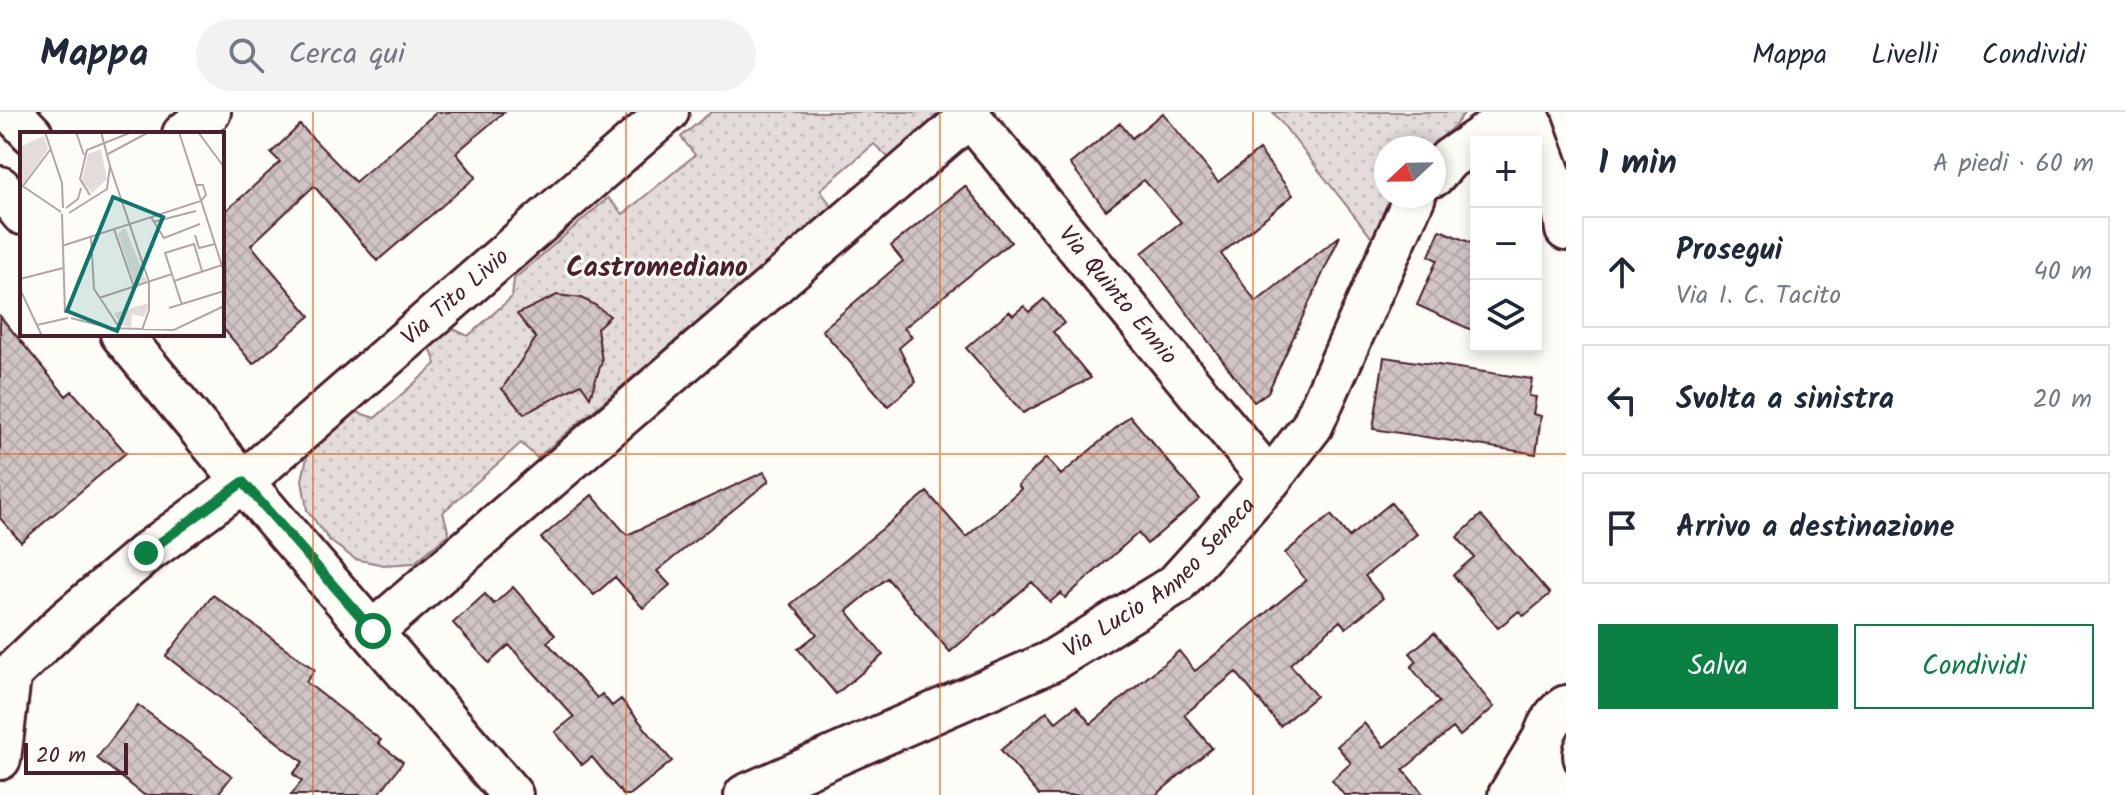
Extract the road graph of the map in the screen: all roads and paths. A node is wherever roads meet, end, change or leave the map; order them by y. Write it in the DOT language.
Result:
graph roads {
  1 [pos="11,112"];
  2 [pos="210,112"];
  3 [pos="668,112"];
  4 [pos="1517,112"];
  5 [pos="1528,112"];
  6 [pos="968,114"];
  7 [pos="30,132"];
  8 [pos="185,132"];
  9 [pos="1446,162"];
  10 [pos="0,187"];
  11 [pos="1410,208"];
  12 [pos="20,212"];
  13 [pos="1566,230"];
  14 [pos="123,336"];
  15 [pos="1270,480"];
  16 [pos="243,482"];
  17 [pos="373,631"];
  18 [pos="5,680"];
  19 [pos="1565,704"];
  20 [pos="1541,742"];
  21 [pos="0,759"];
  22 [pos="512,795"];
  23 [pos="745,795"];
  24 [pos="1509,795"];
  25 [pos="1561,795"];
  1 -- 7 [label="street"];
  2 -- 8 [label="street"];
  3 -- 16 [label="street, Via Tito Livio"];
  4 -- 9 [label="street"];
  5 -- 13 [label="street"];
  6 -- 15 [label="street, Via Quinto Ennio"];
  6 -- 17 [label="street"];
  10 -- 12 [label="street"];
  11 -- 15 [label="street, Via Lucio Anneo Seneca"];
  14 -- 16 [label="street"];
  15 -- 23 [label="street, Via Lucio Anneo Seneca"];
  16 -- 17 [label="street"];
  16 -- 18 [label="street, Via Tito Livio"];
  17 -- 22 [label="street"];
  18 -- 21 [label="street"];
  19 -- 20 [label="street"];
  20 -- 24 [label="street"];
  20 -- 25 [label="street"];
}
